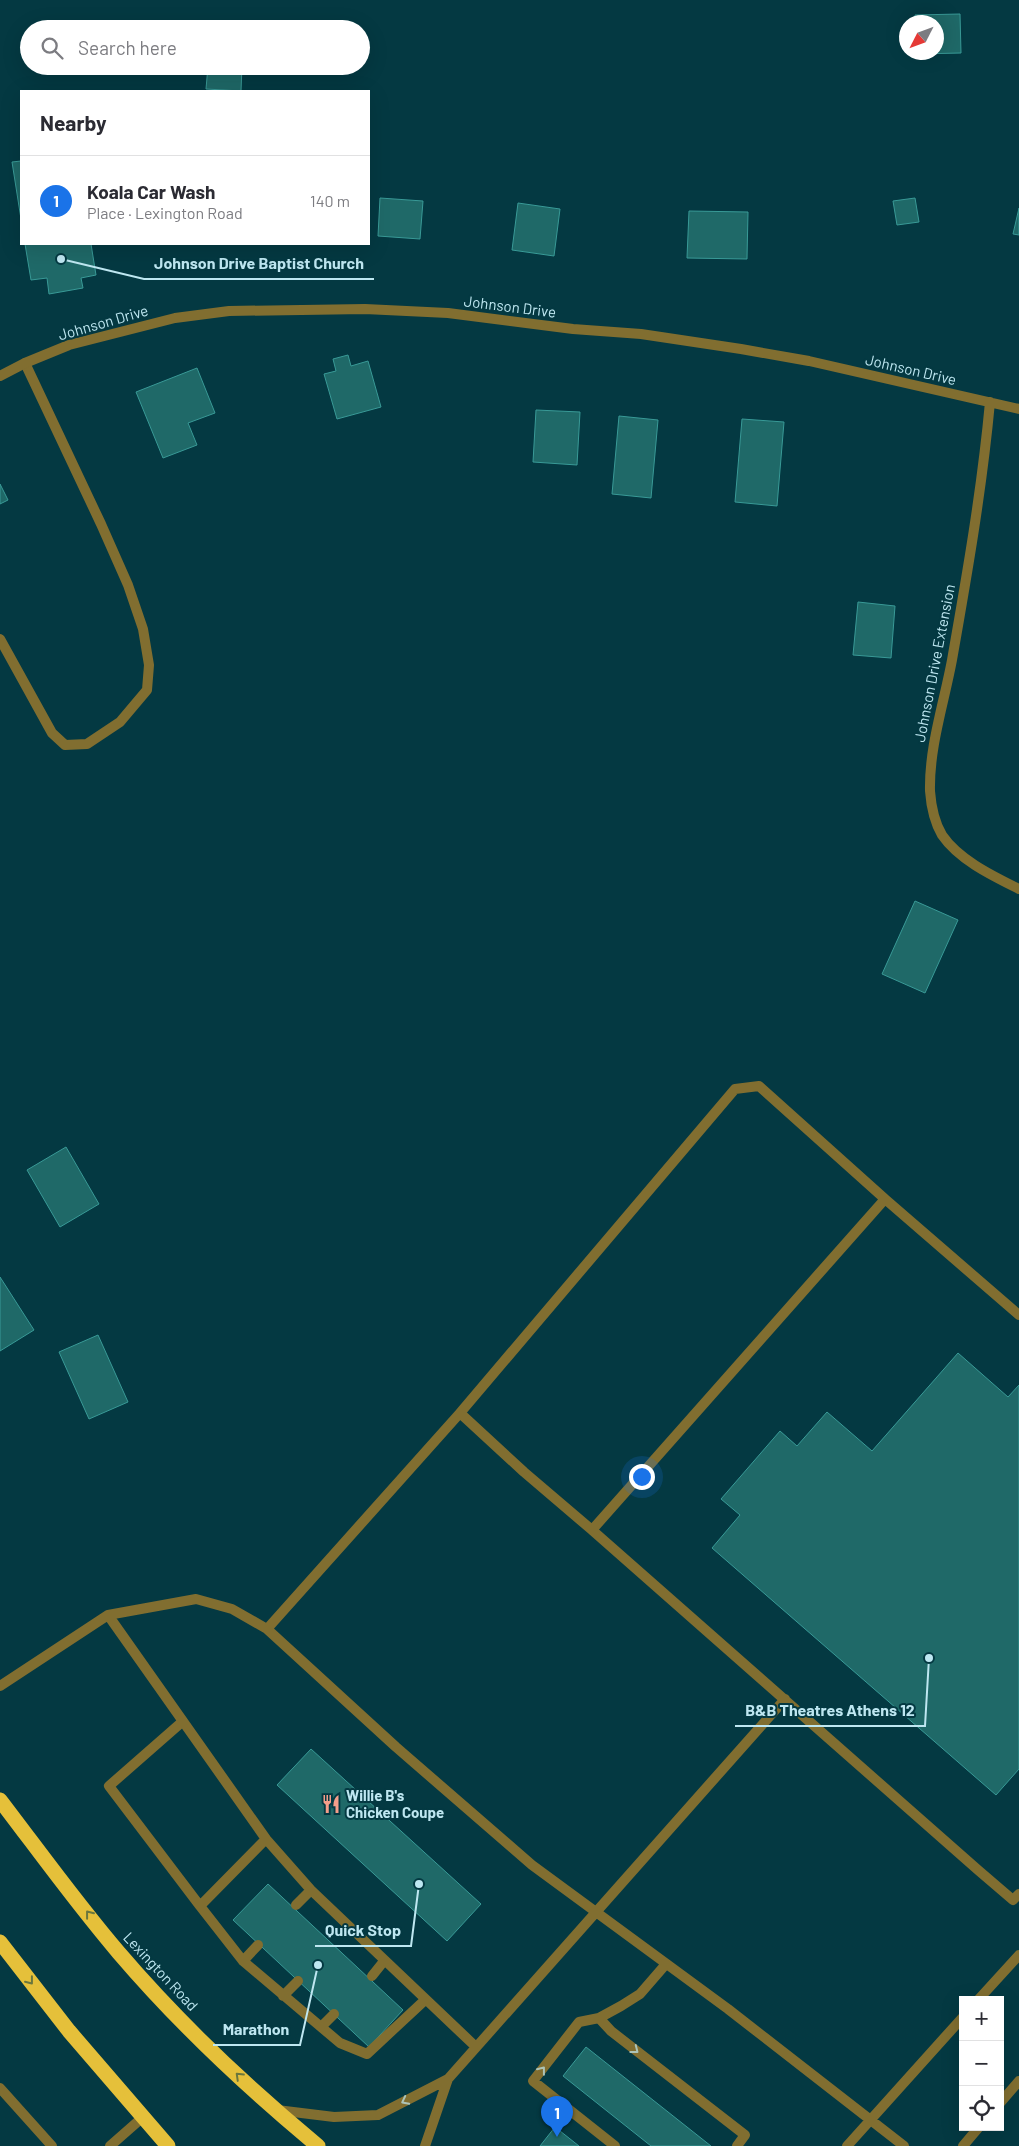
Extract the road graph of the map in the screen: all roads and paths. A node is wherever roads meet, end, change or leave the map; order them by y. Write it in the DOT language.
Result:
graph roads {
  1 [pos="25,363"];
  2 [pos="0,376"];
  3 [pos="990,402"];
  4 [pos="1019,409"];
  5 [pos="0,639"];
  6 [pos="1019,889"];
  7 [pos="885,1199"];
  8 [pos="1019,1315"];
  9 [pos="460,1414"];
  10 [pos="592,1530"];
  11 [pos="108,1615"];
  12 [pos="267,1629"];
  13 [pos="0,1686"];
  14 [pos="785,1699"];
  15 [pos="182,1722"];
  16 [pos="0,1800"];
  17 [pos="266,1839"];
  18 [pos="311,1890"];
  19 [pos="1017,1899"];
  20 [pos="296,1904"];
  21 [pos="200,1906"];
  22 [pos="594,1913"];
  23 [pos="0,1942"];
  24 [pos="258,1945"];
  25 [pos="1019,1955"];
  26 [pos="243,1961"];
  27 [pos="384,1962"];
  28 [pos="666,1964"];
  29 [pos="372,1976"];
  30 [pos="298,1981"];
  31 [pos="283,1996"];
  32 [pos="982,1996"];
  33 [pos="425,2000"];
  34 [pos="334,2014"];
  35 [pos="599,2018"];
  36 [pos="959,2021"];
  37 [pos="321,2027"];
  38 [pos="476,2047"];
  39 [pos="448,2079"];
  40 [pos="1019,2081"];
  41 [pos="0,2088"];
  42 [pos="1004,2098"];
  43 [pos="274,2110"];
  44 [pos="143,2118"];
  45 [pos="869,2120"];
  46 [pos="976,2131"];
  47 [pos="52,2146"];
  48 [pos="110,2146"];
  49 [pos="168,2146"];
  50 [pos="318,2146"];
  51 [pos="425,2146"];
  52 [pos="616,2146"];
  53 [pos="737,2146"];
  54 [pos="847,2146"];
  55 [pos="904,2146"];
  56 [pos="963,2146"];
  1 -- 2 [label="street, Johnson Drive"];
  1 -- 3 [label="street, Johnson Drive"];
  1 -- 5 [label="street"];
  3 -- 4 [label="street, Johnson Drive"];
  3 -- 6 [label="street, Johnson Drive Extension"];
  7 -- 8 [label="street"];
  7 -- 9 [label="street"];
  7 -- 10 [label="street"];
  9 -- 10 [label="street"];
  9 -- 12 [label="street"];
  10 -- 14 [label="street"];
  11 -- 12 [label="street"];
  11 -- 13 [label="street"];
  11 -- 15 [label="street"];
  12 -- 22 [label="street"];
  14 -- 19 [label="street"];
  14 -- 22 [label="street"];
  15 -- 17 [label="street"];
  15 -- 21 [label="street"];
  43 -- 16 [label="highway, Lexington Road, one-way"];
  17 -- 18 [label="street"];
  17 -- 21 [label="street"];
  18 -- 20 [label="street"];
  18 -- 27 [label="street"];
  21 -- 26 [label="street"];
  22 -- 28 [label="street"];
  22 -- 38 [label="street"];
  23 -- 44 [label="highway, one-way"];
  24 -- 26 [label="street"];
  25 -- 32 [label="street"];
  26 -- 31 [label="street"];
  27 -- 29 [label="street"];
  27 -- 33 [label="street"];
  28 -- 35 [label="street"];
  28 -- 45 [label="street"];
  30 -- 31 [label="street"];
  31 -- 37 [label="street"];
  33 -- 37 [label="street"];
  33 -- 38 [label="street"];
  34 -- 37 [label="street"];
  52 -- 35 [label="street, one-way"];
  35 -- 53 [label="street, one-way"];
  36 -- 45 [label="street"];
  38 -- 39 [label="street"];
  39 -- 43 [label="street, one-way"];
  39 -- 51 [label="street"];
  40 -- 42 [label="street"];
  41 -- 47 [label="street"];
  43 -- 50 [label="highway, Lexington Road"];
  44 -- 48 [label="street"];
  44 -- 49 [label="highway"];
  45 -- 54 [label="street"];
  45 -- 55 [label="street"];
  46 -- 56 [label="street"];
}
